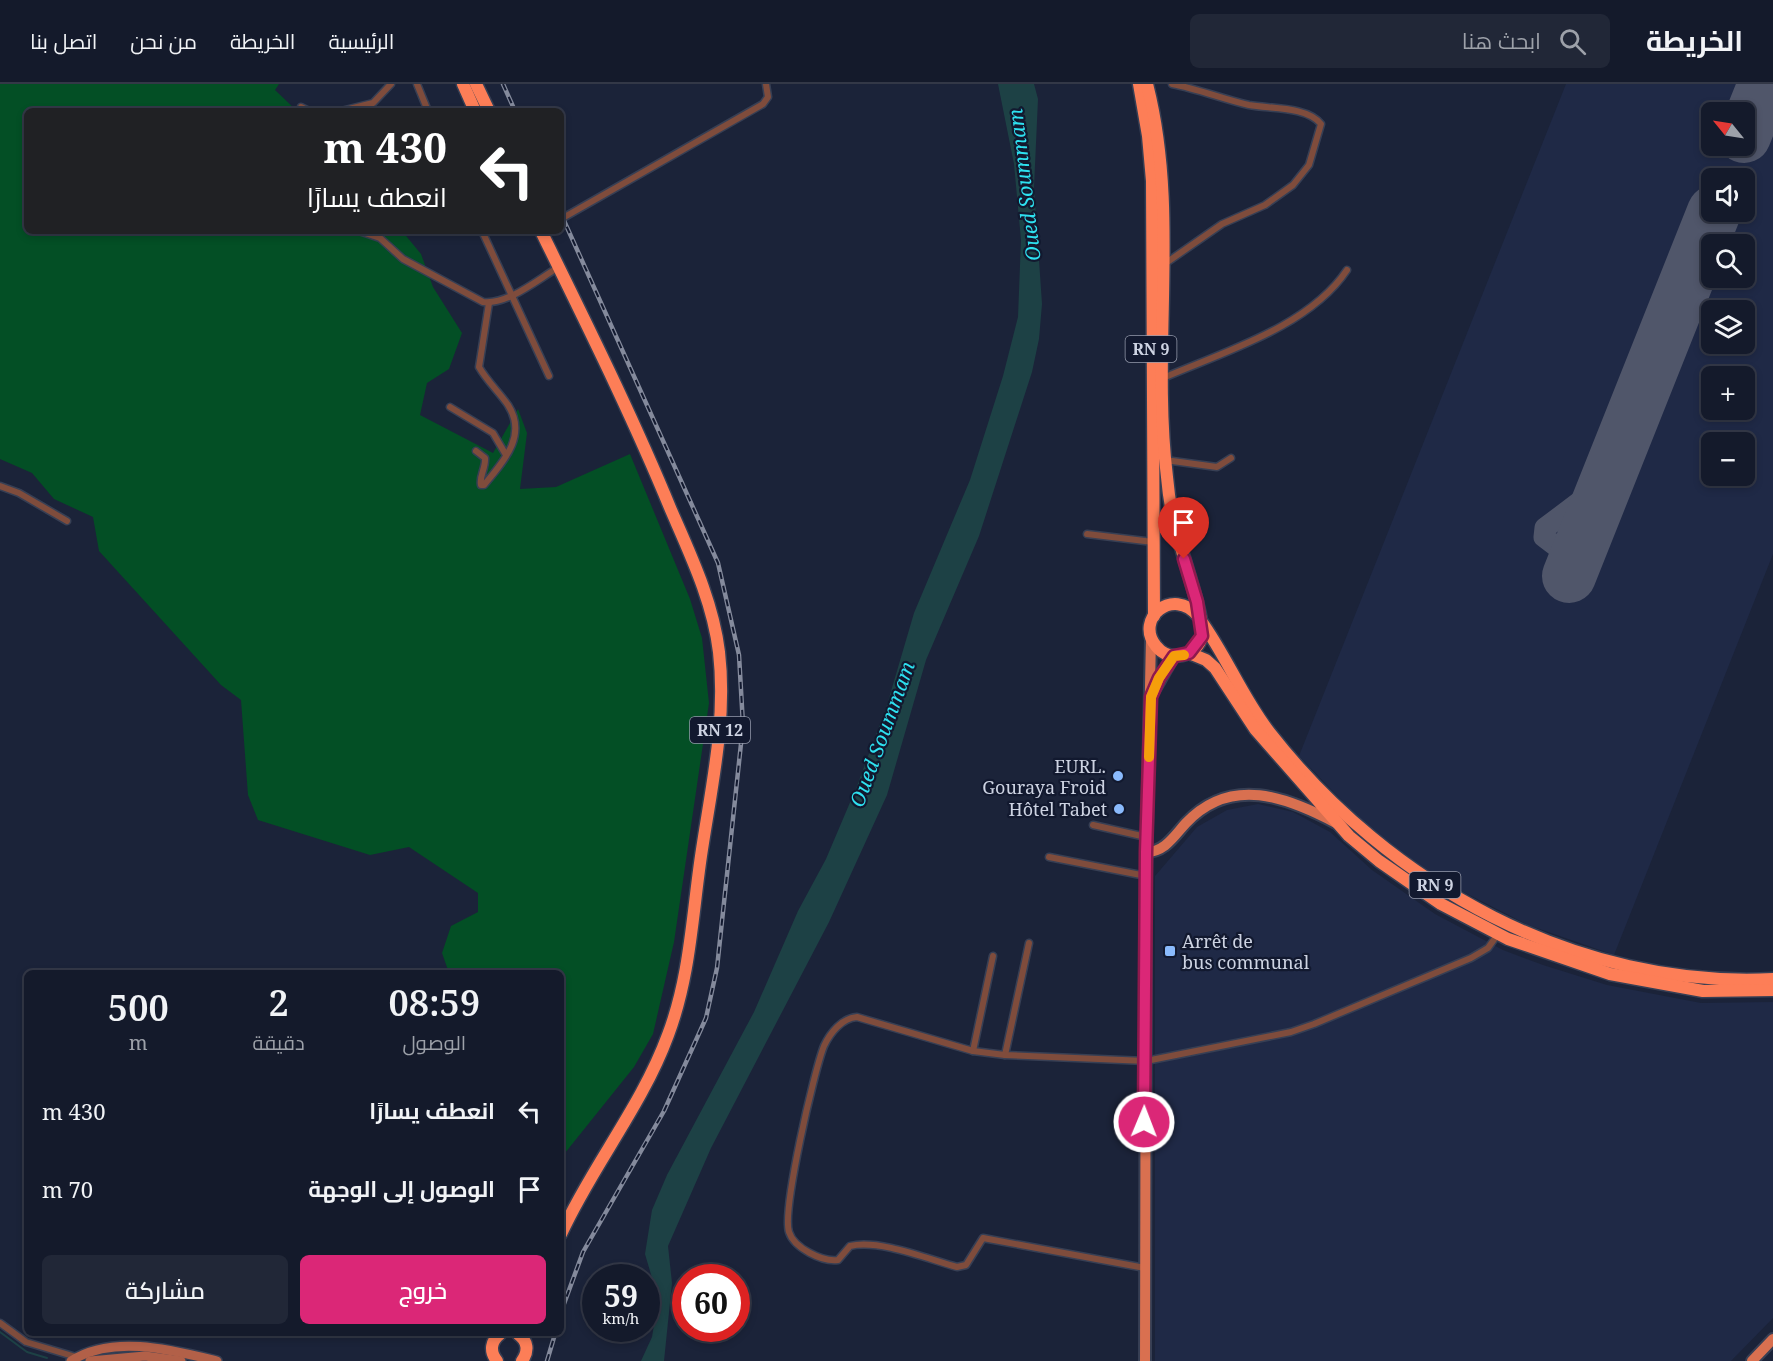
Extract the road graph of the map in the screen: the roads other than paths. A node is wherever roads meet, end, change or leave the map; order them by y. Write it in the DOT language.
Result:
graph roads {
  1 [pos="391,84"];
  2 [pos="417,84"];
  3 [pos="463,84"];
  4 [pos="476,84"];
  5 [pos="766,84"];
  6 [pos="1139,84"];
  7 [pos="1148,84"];
  8 [pos="1172,84"];
  9 [pos="352,108"];
  10 [pos="427,108"];
  11 [pos="474,108"];
  12 [pos="488,108"];
  13 [pos="564,217"];
  14 [pos="368,234"];
  15 [pos="483,234"];
  16 [pos="542,234"];
  17 [pos="1163,265"];
  18 [pos="559,267"];
  19 [pos="1347,270"];
  20 [pos="512,294"];
  21 [pos="489,303"];
  22 [pos="549,376"];
  23 [pos="1163,378"];
  24 [pos="450,407"];
  25 [pos="476,451"];
  26 [pos="506,455"];
  27 [pos="1231,458"];
  28 [pos="1165,460"];
  29 [pos="0,486"];
  30 [pos="67,521"];
  31 [pos="1087,534"];
  32 [pos="1153,542"];
  33 [pos="1154,616"];
  34 [pos="1200,618"];
  35 [pos="1151,638"];
  36 [pos="1189,653"];
  37 [pos="1174,656"];
  38 [pos="1151,697"];
  39 [pos="1093,825"];
  40 [pos="1340,826"];
  41 [pos="1146,837"];
  42 [pos="1146,852"];
  43 [pos="1049,858"];
  44 [pos="1146,876"];
  45 [pos="1498,934"];
  46 [pos="1029,943"];
  47 [pos="993,956"];
  48 [pos="1773,979"];
  49 [pos="1773,990"];
  50 [pos="973,1051"];
  51 [pos="1005,1055"];
  52 [pos="1146,1061"];
  53 [pos="564,1228"];
  54 [pos="1145,1268"];
  55 [pos="0,1323"];
  56 [pos="498,1336"];
  57 [pos="524,1337"];
  58 [pos="1773,1339"];
  59 [pos="491,1358"];
  60 [pos="74,1359"];
  61 [pos="90,1361"];
  62 [pos="181,1361"];
  63 [pos="217,1361"];
  64 [pos="522,1361"];
  65 [pos="1145,1361"];
  66 [pos="1752,1361"];
  1 -- 9 [label="street"];
  2 -- 10 [label="street"];
  3 -- 11 [label="highway"];
  4 -- 12 [label="highway"];
  5 -- 13 [label="street"];
  6 -- 32 [label="highway, RN 9"];
  7 -- 17 [label="highway, RN 9"];
  8 -- 17 [label="street"];
  14 -- 21 [label="street"];
  15 -- 20 [label="street"];
  16 -- 18 [label="highway, RN 12"];
  17 -- 23 [label="highway, RN 9"];
  18 -- 20 [label="street"];
  18 -- 53 [label="highway, RN 12"];
  19 -- 23 [label="street"];
  20 -- 21 [label="street"];
  20 -- 22 [label="street"];
  21 -- 26 [label="street"];
  23 -- 28 [label="highway, RN 9"];
  24 -- 26 [label="street"];
  25 -- 26 [label="street"];
  27 -- 28 [label="street"];
  28 -- 34 [label="highway, RN 9"];
  29 -- 30 [label="street"];
  31 -- 32 [label="street"];
  32 -- 33 [label="highway, RN 9"];
  33 -- 34 [label="highway"];
  33 -- 35 [label="highway"];
  34 -- 36 [label="highway"];
  34 -- 48 [label="highway, RN 9"];
  35 -- 37 [label="highway"];
  35 -- 38 [label="main road"];
  36 -- 37 [label="highway"];
  36 -- 40 [label="highway, RN 9"];
  37 -- 38 [label="main road"];
  38 -- 41 [label="main road"];
  39 -- 41 [label="street"];
  40 -- 42 [label="main road"];
  40 -- 45 [label="highway, RN 9"];
  41 -- 42 [label="main road"];
  42 -- 44 [label="main road"];
  43 -- 44 [label="street"];
  44 -- 52 [label="main road"];
  45 -- 49 [label="highway, RN 9"];
  45 -- 52 [label="street"];
  46 -- 51 [label="street"];
  47 -- 50 [label="street"];
  50 -- 51 [label="street"];
  50 -- 54 [label="street"];
  51 -- 52 [label="street"];
  52 -- 54 [label="main road"];
  54 -- 65 [label="main road"];
  55 -- 60 [label="street"];
  56 -- 59 [label="highway"];
  57 -- 64 [label="highway"];
  58 -- 66 [label="main road"];
  60 -- 63 [label="street"];
  61 -- 62 [label="street"];
}
